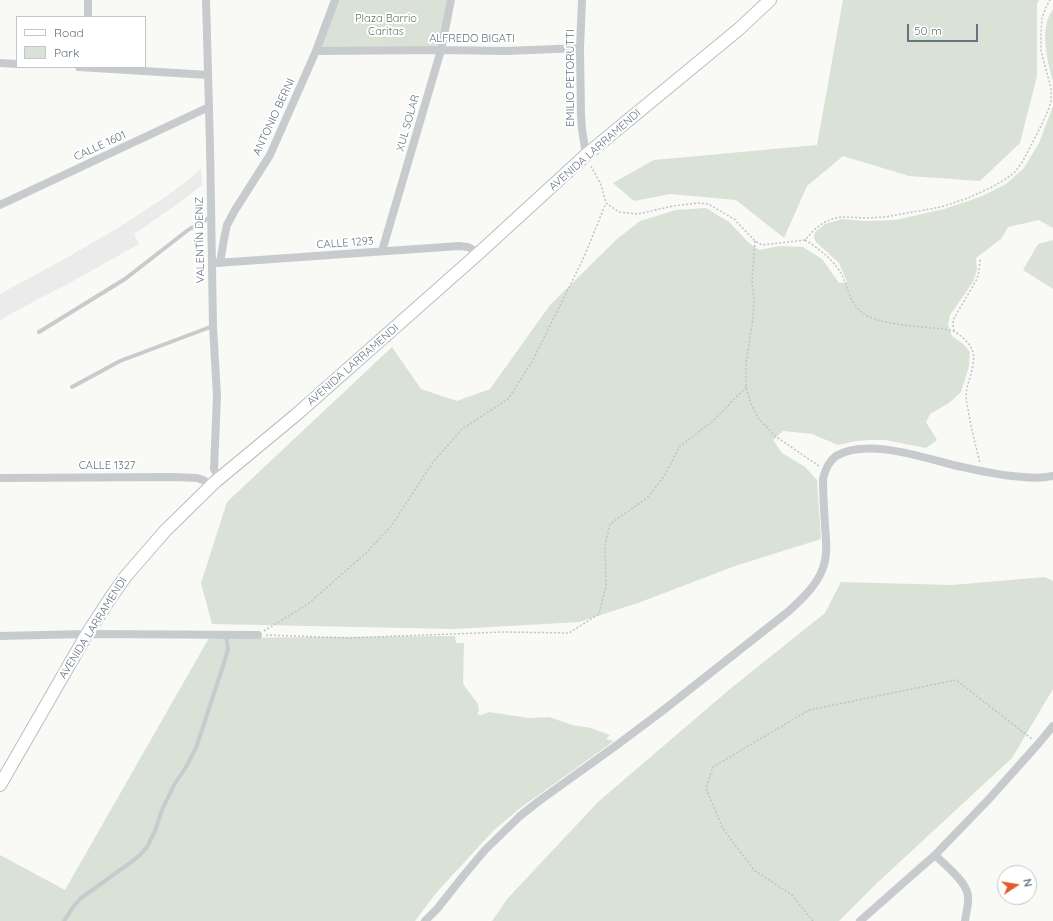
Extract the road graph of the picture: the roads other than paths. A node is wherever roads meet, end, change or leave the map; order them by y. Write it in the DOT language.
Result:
graph roads {
  1 [pos="88,0"];
  2 [pos="206,0"];
  3 [pos="335,0"];
  4 [pos="451,0"];
  5 [pos="582,0"];
  6 [pos="770,0"];
  7 [pos="88,16"];
  8 [pos="580,48"];
  9 [pos="441,50"];
  10 [pos="316,51"];
  11 [pos="0,63"];
  12 [pos="16,64"];
  13 [pos="100,68"];
  14 [pos="208,76"];
  15 [pos="209,107"];
  16 [pos="586,155"];
  17 [pos="0,205"];
  18 [pos="211,217"];
  19 [pos="382,251"];
  20 [pos="479,253"];
  21 [pos="220,263"];
  22 [pos="212,264"];
  23 [pos="213,326"];
  24 [pos="39,332"];
  25 [pos="72,387"];
  26 [pos="1053,476"];
  27 [pos="0,478"];
  28 [pos="215,483"];
  29 [pos="87,634"];
  30 [pos="226,635"];
  31 [pos="258,635"];
  32 [pos="0,636"];
  33 [pos="1053,726"];
  34 [pos="0,785"];
  35 [pos="934,854"];
  36 [pos="437,909"];
  37 [pos="64,921"];
  38 [pos="425,921"];
  39 [pos="433,921"];
  40 [pos="860,921"];
  41 [pos="965,921"];
  1 -- 7 [label="street"];
  2 -- 14 [label="street, VALENTÍN DENIZ"];
  3 -- 10 [label="street, ANTONIO BERNI"];
  4 -- 9 [label="street, XUL SOLAR"];
  5 -- 8 [label="street, EMILIO PETORUTTI"];
  6 -- 16 [label="main road, AVENIDA LARRAMENDI"];
  8 -- 9 [label="street, ALFREDO BIGATI"];
  8 -- 16 [label="street, EMILIO PETORUTTI"];
  9 -- 10 [label="street, ALFREDO BIGATI"];
  9 -- 19 [label="street, XUL SOLAR"];
  10 -- 21 [label="street, ANTONIO BERNI"];
  11 -- 12 [label="street"];
  13 -- 14 [label="street"];
  14 -- 15 [label="street, VALENTÍN DENIZ"];
  15 -- 17 [label="street, CALLE 1601"];
  15 -- 18 [label="street, VALENTÍN DENIZ"];
  16 -- 20 [label="main road, AVENIDA LARRAMENDI"];
  18 -- 22 [label="street, VALENTÍN DENIZ"];
  18 -- 24 [label="lane"];
  19 -- 20 [label="street, CALLE 1293"];
  19 -- 21 [label="street, CALLE 1293"];
  20 -- 28 [label="main road, AVENIDA LARRAMENDI"];
  21 -- 22 [label="street, CALLE 1293"];
  22 -- 23 [label="street, VALENTÍN DENIZ"];
  23 -- 25 [label="lane"];
  23 -- 28 [label="street, VALENTÍN DENIZ"];
  26 -- 36 [label="street"];
  27 -- 28 [label="street, CALLE 1327"];
  28 -- 29 [label="main road, AVENIDA LARRAMENDI"];
  29 -- 30 [label="street"];
  29 -- 32 [label="street"];
  29 -- 34 [label="main road, AVENIDA LARRAMENDI"];
  30 -- 31 [label="street"];
  30 -- 37 [label="lane"];
  33 -- 35 [label="street"];
  35 -- 40 [label="street"];
  35 -- 41 [label="street"];
  36 -- 38 [label="street"];
  36 -- 39 [label="street"];
}
